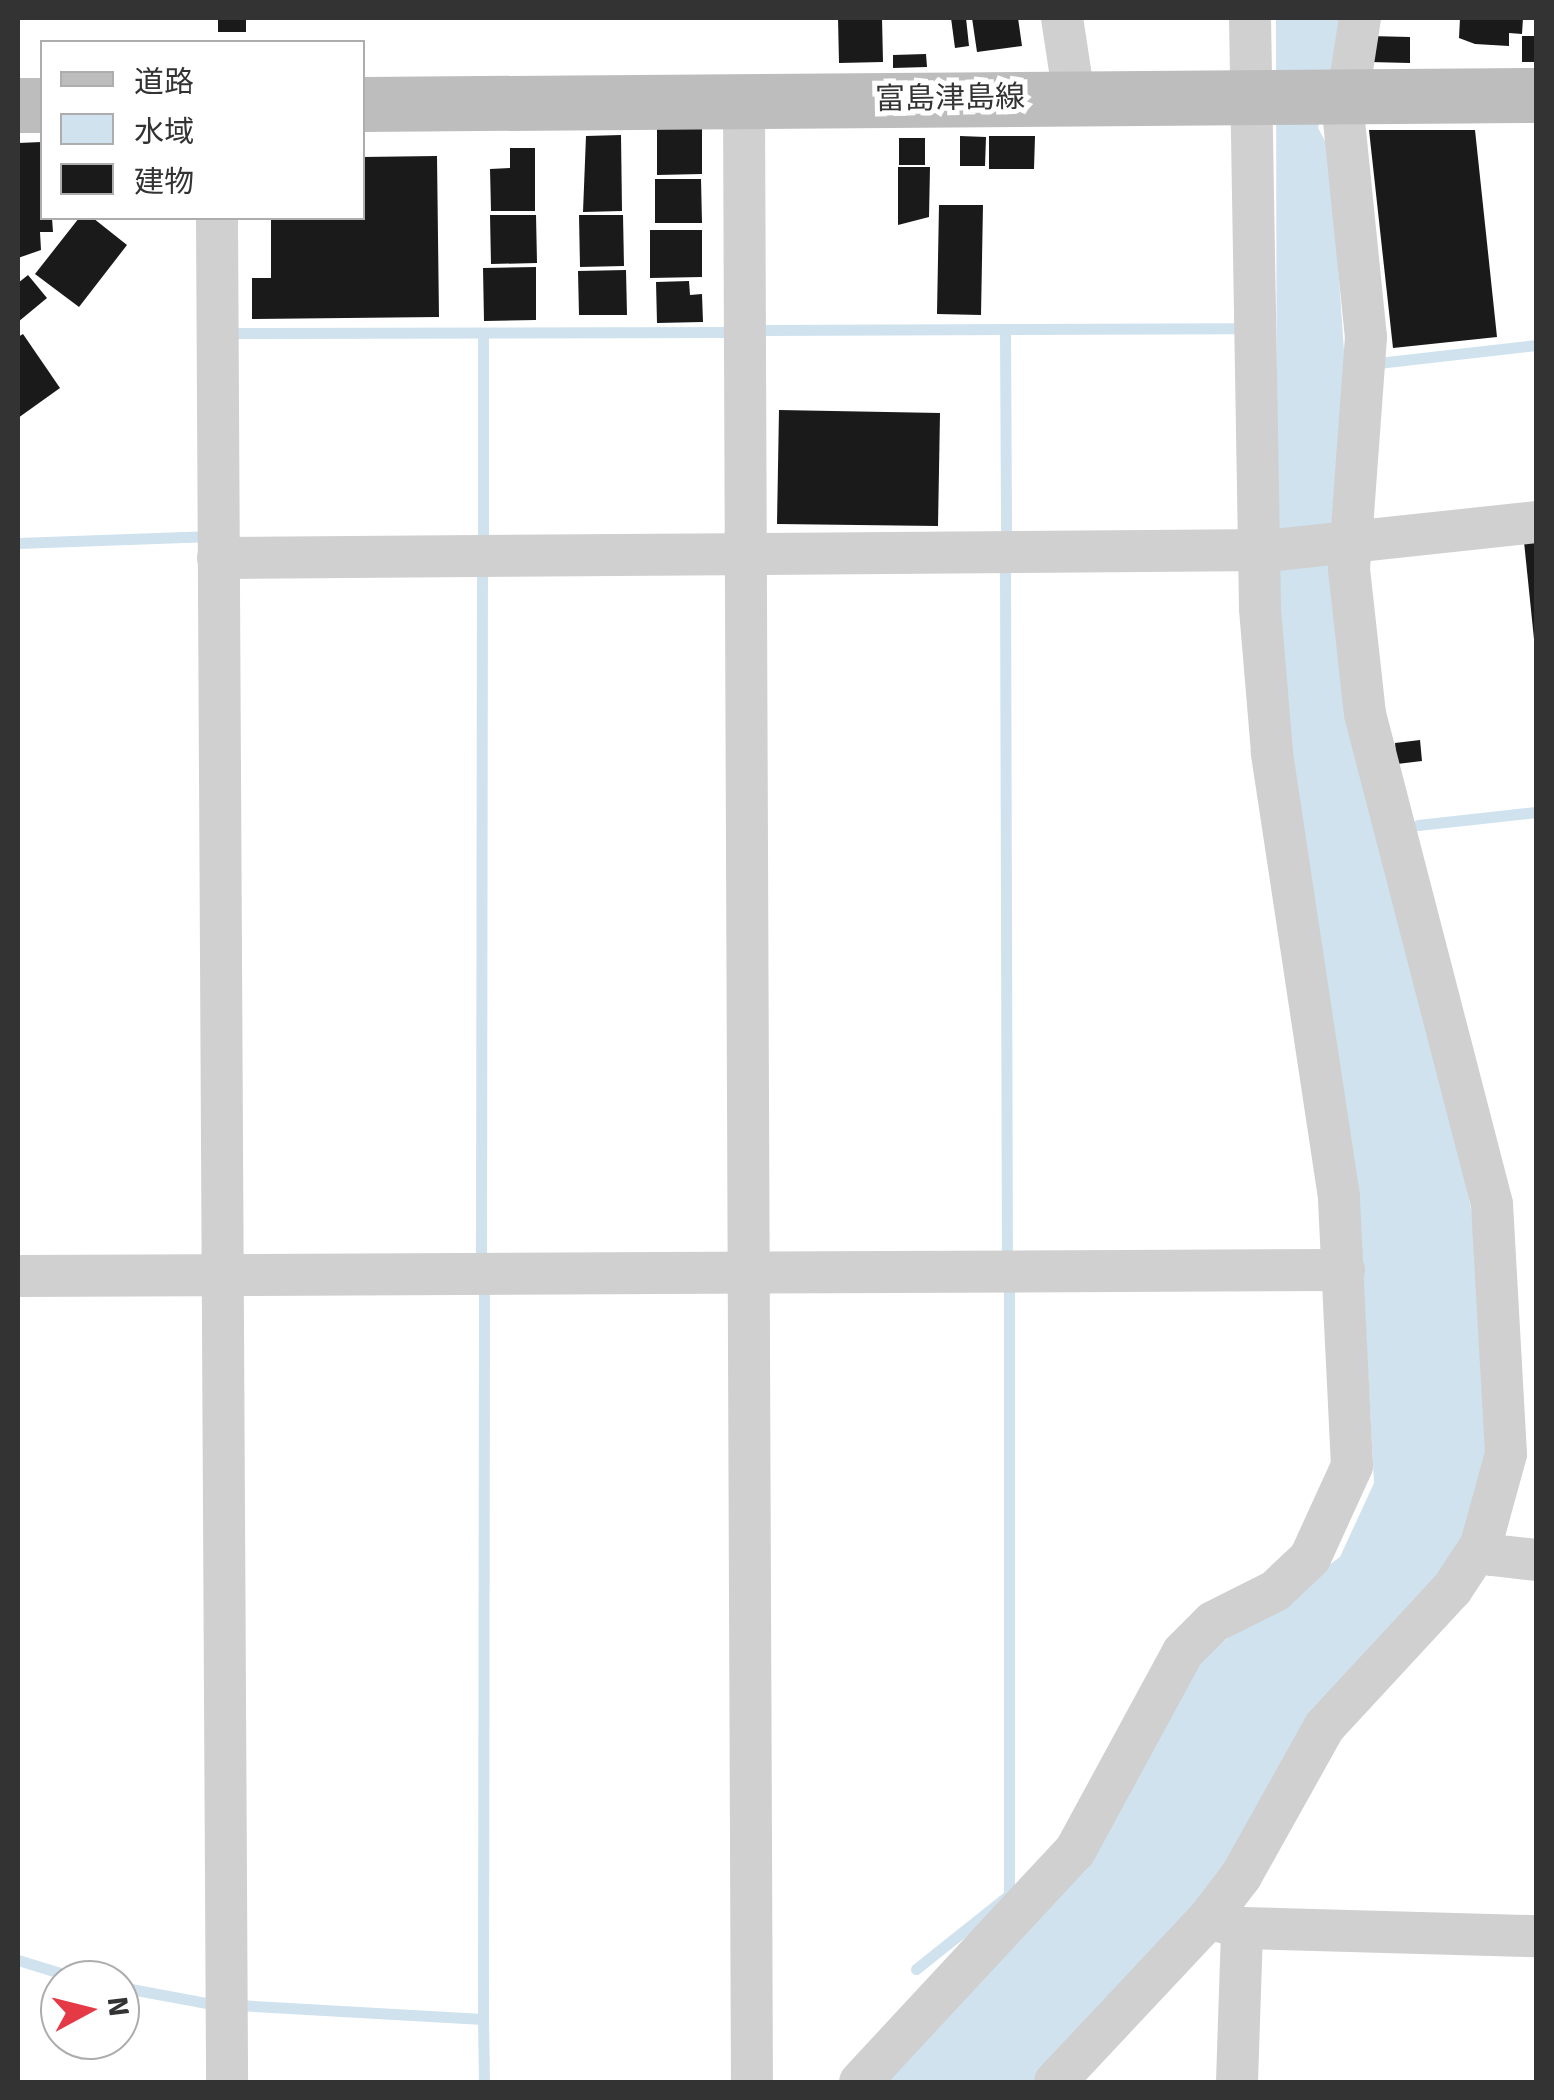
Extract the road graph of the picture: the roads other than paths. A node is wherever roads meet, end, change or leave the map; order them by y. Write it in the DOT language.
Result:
graph roads {
  1 [pos="1062,18"];
  2 [pos="1250,18"];
  3 [pos="1360,18"];
  4 [pos="1256,94"];
  5 [pos="1074,96"];
  6 [pos="1342,96"];
  7 [pos="1536,96"];
  8 [pos="744,102"];
  9 [pos="365,104"];
  10 [pos="217,220"];
  11 [pos="1536,522"];
  12 [pos="1347,545"];
  13 [pos="1267,550"];
  14 [pos="746,552"];
  15 [pos="218,558"];
  16 [pos="1344,1270"];
  17 [pos="744,1272"];
  18 [pos="18,1276"];
  19 [pos="226,1276"];
  20 [pos="1480,1545"];
  21 [pos="1536,1560"];
  22 [pos="1225,1923"];
  23 [pos="1536,1936"];
  24 [pos="227,2082"];
  25 [pos="752,2082"];
  26 [pos="860,2082"];
  27 [pos="1055,2082"];
  28 [pos="1237,2082"];
  1 -- 5 [label="street"];
  2 -- 4 [label="street"];
  3 -- 6 [label="street"];
  4 -- 5 [label="main road, 富島津島線"];
  4 -- 6 [label="main road, 富島津島線"];
  4 -- 13 [label="street"];
  5 -- 8 [label="main road, 富島津島線"];
  6 -- 7 [label="main road, 富島津島線"];
  6 -- 12 [label="street"];
  8 -- 9 [label="main road, 富島津島線"];
  8 -- 14 [label="street"];
  10 -- 15 [label="street"];
  11 -- 12 [label="street"];
  12 -- 13 [label="street"];
  12 -- 20 [label="street"];
  13 -- 14 [label="street"];
  13 -- 16 [label="street"];
  14 -- 15 [label="street"];
  14 -- 17 [label="street"];
  15 -- 19 [label="street"];
  16 -- 17 [label="street"];
  16 -- 26 [label="street"];
  17 -- 19 [label="street"];
  17 -- 25 [label="street"];
  18 -- 19 [label="street"];
  19 -- 24 [label="street"];
  20 -- 21 [label="street"];
  20 -- 22 [label="street"];
  22 -- 23 [label="street"];
  22 -- 27 [label="street"];
  22 -- 28 [label="street"];
}
